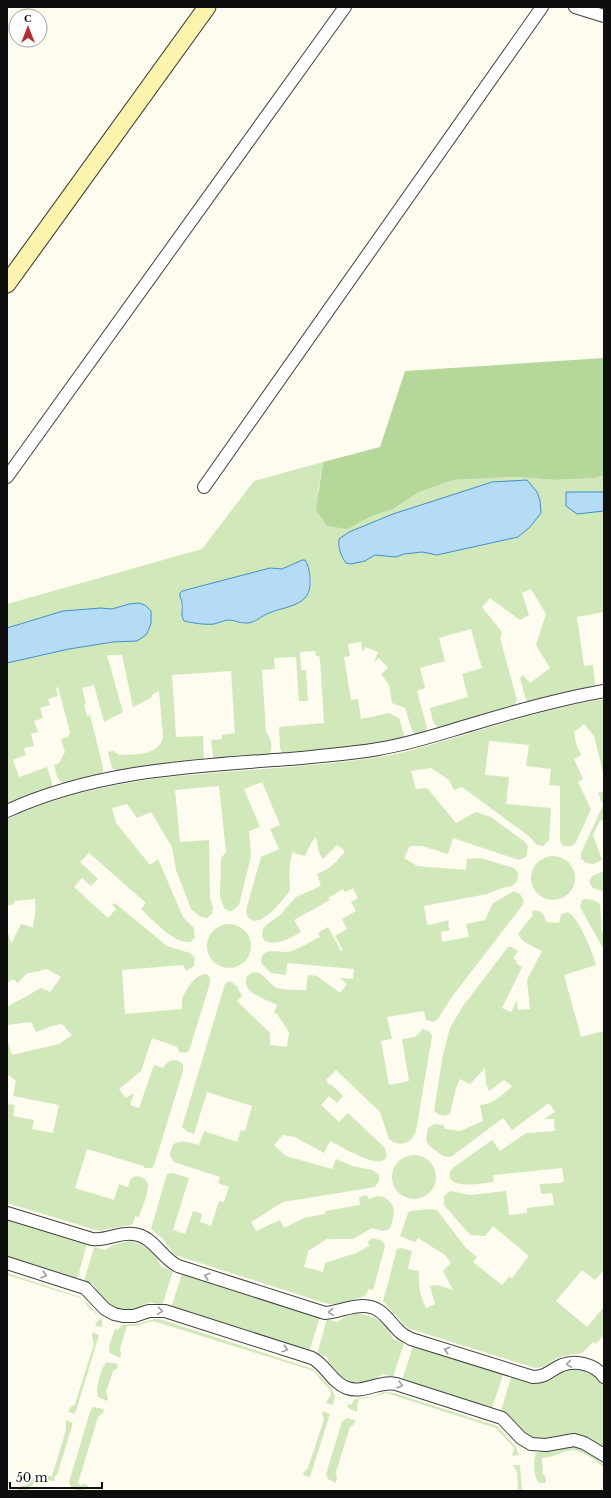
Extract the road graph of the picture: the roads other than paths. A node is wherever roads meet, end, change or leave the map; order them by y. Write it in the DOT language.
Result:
graph roads {
  1 [pos="207,7"];
  2 [pos="345,7"];
  3 [pos="542,7"];
  4 [pos="575,7"];
  5 [pos="604,16"];
  6 [pos="7,284"];
  7 [pos="7,477"];
  8 [pos="204,487"];
  9 [pos="604,691"];
  10 [pos="7,811"];
  11 [pos="7,1213"];
  12 [pos="7,1263"];
  13 [pos="604,1376"];
  14 [pos="604,1455"];
  1 -- 6 [label="street"];
  2 -- 7 [label="street"];
  3 -- 8 [label="street"];
  4 -- 5 [label="street"];
  9 -- 10 [label="street"];
  13 -- 11 [label="street, one-way"];
  12 -- 14 [label="street, one-way"];
}
